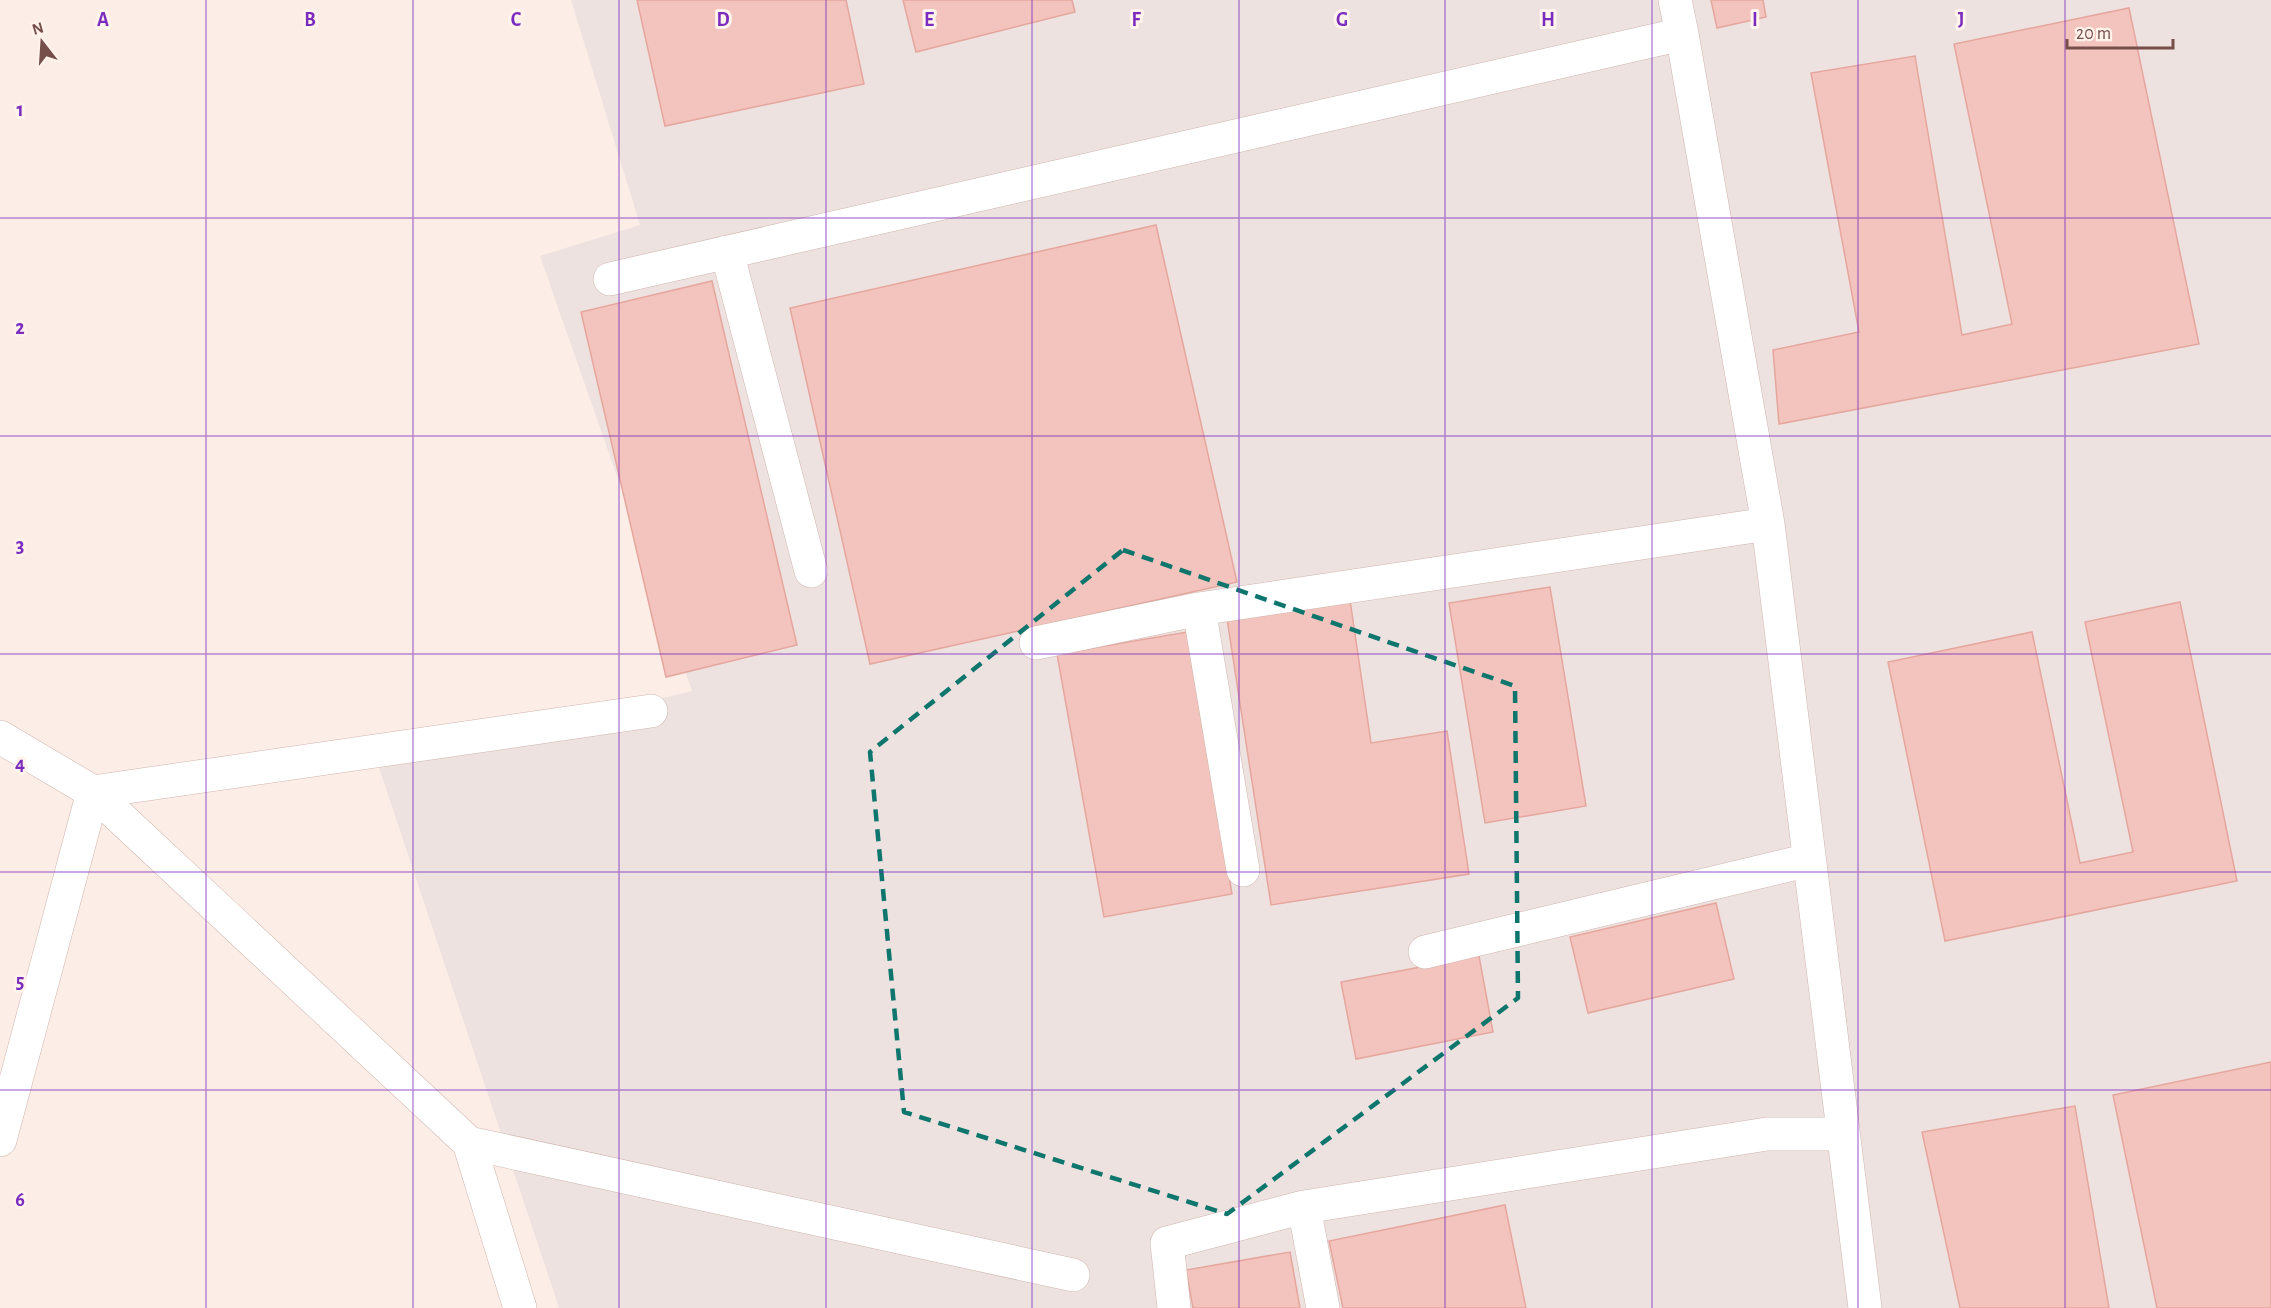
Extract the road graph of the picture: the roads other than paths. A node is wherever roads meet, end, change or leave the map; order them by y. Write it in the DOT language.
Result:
graph roads {
  1 [pos="1675,0"];
  2 [pos="1682,34"];
  3 [pos="727,252"];
  4 [pos="610,279"];
  5 [pos="1768,524"];
  6 [pos="811,571"];
  7 [pos="1198,609"];
  8 [pos="1036,643"];
  9 [pos="651,711"];
  10 [pos="0,737"];
  11 [pos="93,792"];
  12 [pos="1809,860"];
  13 [pos="1243,870"];
  14 [pos="1425,952"];
  15 [pos="1843,1134"];
  16 [pos="0,1140"];
  17 [pos="469,1143"];
  18 [pos="1304,1207"];
  19 [pos="1073,1275"];
  20 [pos="520,1308"];
  21 [pos="1174,1308"];
  22 [pos="1323,1308"];
  23 [pos="1865,1308"];
  1 -- 2 [label="street"];
  2 -- 3 [label="street"];
  2 -- 5 [label="street"];
  3 -- 4 [label="street"];
  3 -- 6 [label="street"];
  5 -- 7 [label="street"];
  5 -- 12 [label="street"];
  7 -- 8 [label="street"];
  7 -- 13 [label="street"];
  9 -- 11 [label="street"];
  10 -- 11 [label="street"];
  11 -- 16 [label="street"];
  11 -- 17 [label="street"];
  12 -- 14 [label="street"];
  12 -- 15 [label="street"];
  15 -- 18 [label="street"];
  15 -- 23 [label="street"];
  17 -- 19 [label="street"];
  17 -- 20 [label="street"];
  18 -- 21 [label="street"];
  18 -- 22 [label="street"];
}
